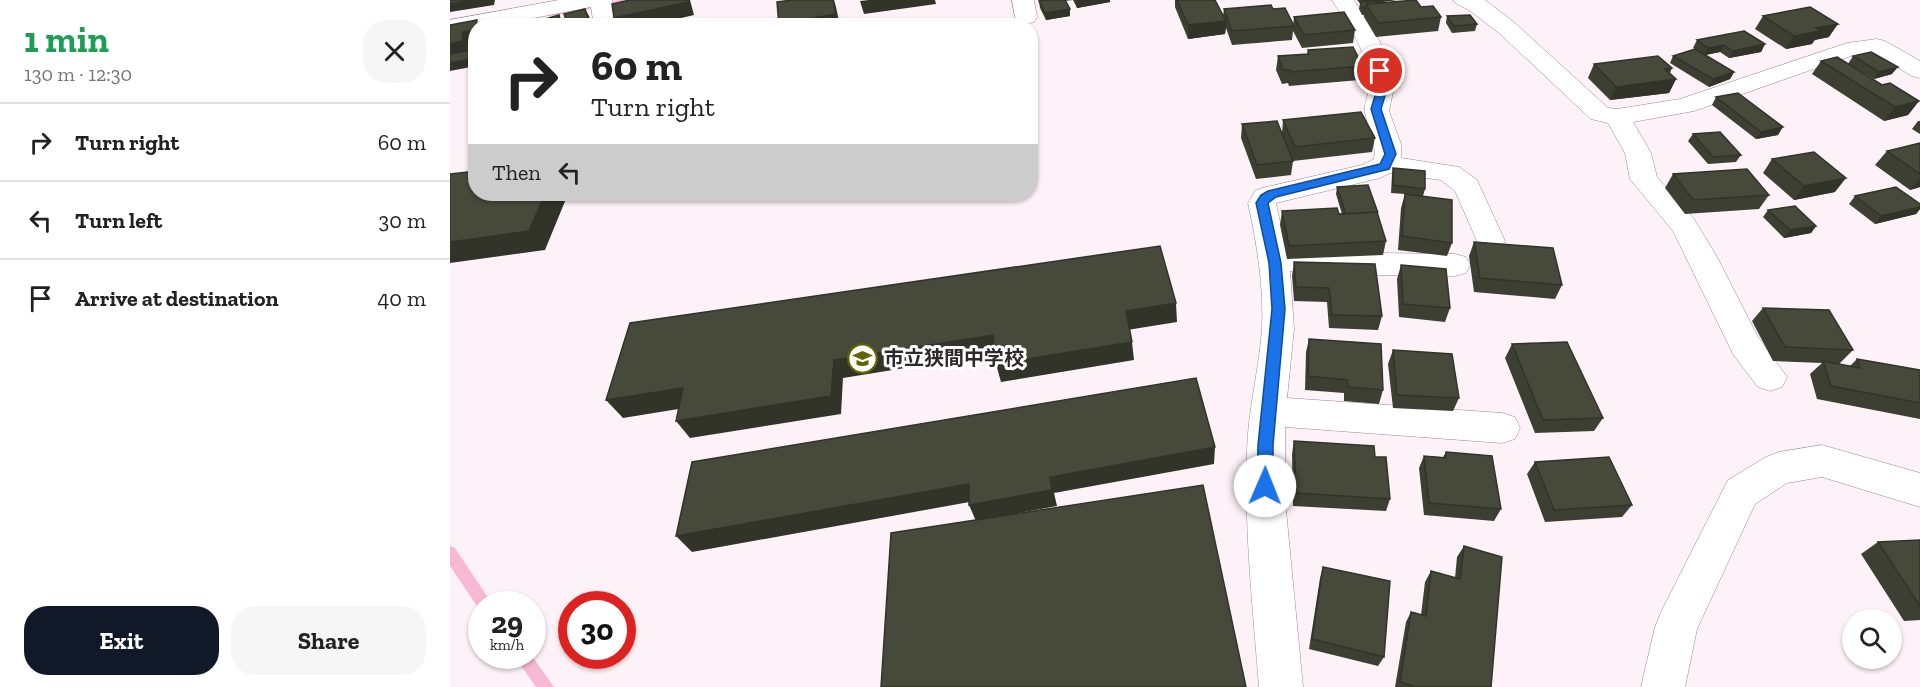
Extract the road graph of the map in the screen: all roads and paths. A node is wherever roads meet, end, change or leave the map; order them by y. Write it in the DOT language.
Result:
graph roads {
  1 [pos="593,0"];
  2 [pos="601,0"];
  3 [pos="1343,0"];
  4 [pos="1464,0"];
  5 [pos="498,18"];
  6 [pos="604,18"];
  7 [pos="468,24"];
  8 [pos="450,27"];
  9 [pos="1920,71"];
  10 [pos="1617,117"];
  11 [pos="1386,164"];
  12 [pos="1490,241"];
  13 [pos="1275,263"];
  14 [pos="1455,265"];
  15 [pos="1770,377"];
  16 [pos="1269,411"];
  17 [pos="1502,429"];
  18 [pos="1920,490"];
  19 [pos="1281,687"];
  20 [pos="1663,687"];
  1 -- 5 [label="street"];
  2 -- 6 [label="street"];
  3 -- 11 [label="street"];
  4 -- 10 [label="street"];
  7 -- 8 [label="street"];
  9 -- 10 [label="street"];
  10 -- 15 [label="street"];
  11 -- 12 [label="street"];
  11 -- 13 [label="street"];
  13 -- 14 [label="street"];
  13 -- 16 [label="street"];
  16 -- 17 [label="street"];
  16 -- 19 [label="street"];
  18 -- 20 [label="street"];
}
